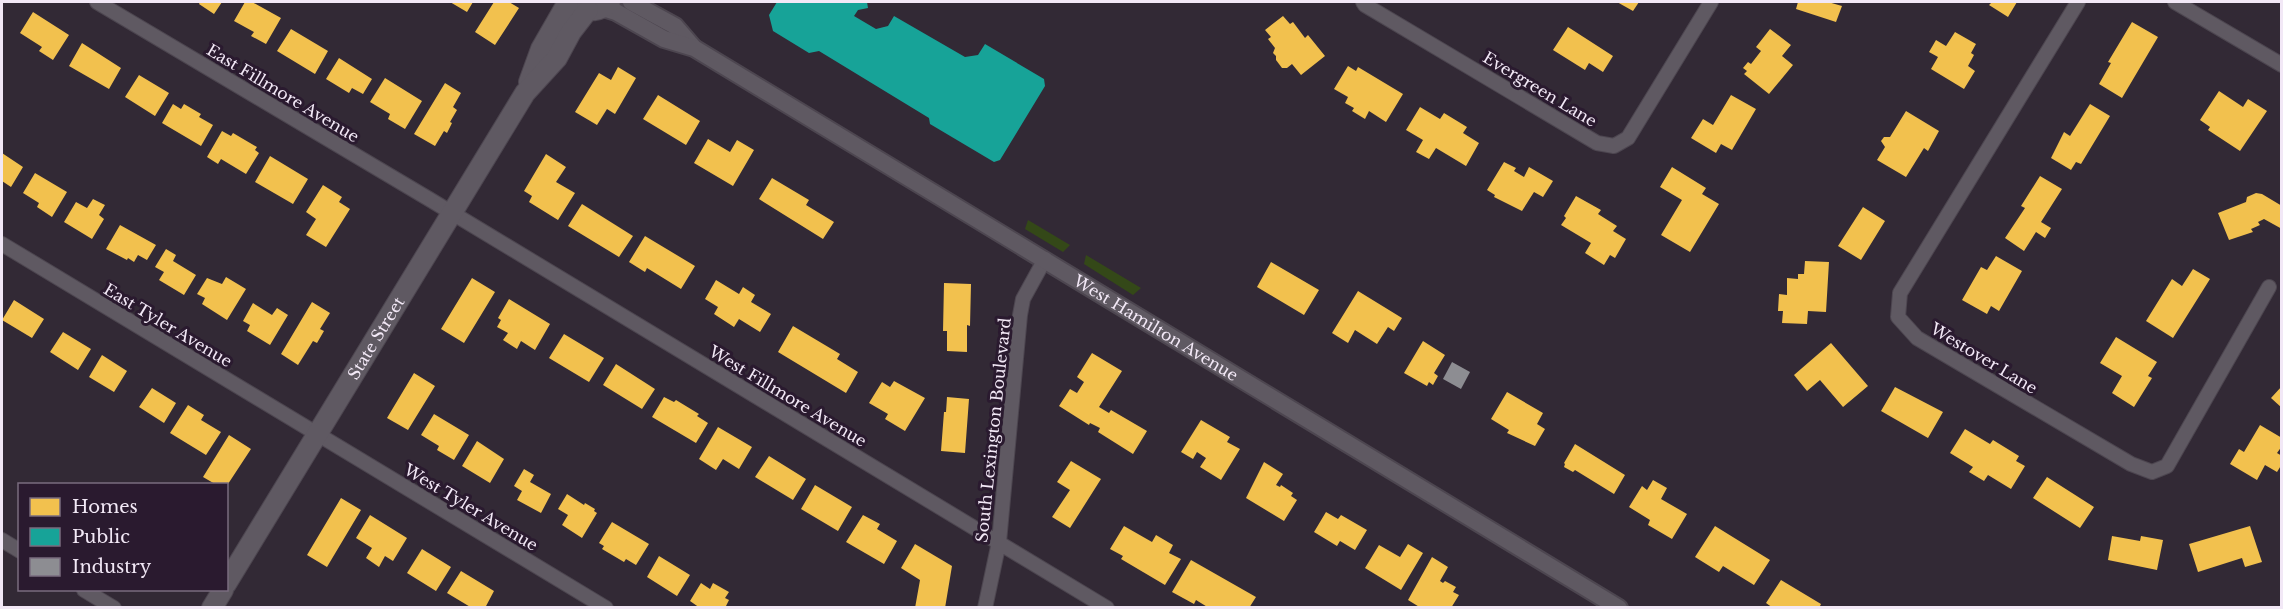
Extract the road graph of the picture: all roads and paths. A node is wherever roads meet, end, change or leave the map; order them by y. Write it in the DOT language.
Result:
graph roads {
  1 [pos="97,2"];
  2 [pos="568,2"];
  3 [pos="631,2"];
  4 [pos="1363,2"];
  5 [pos="1711,2"];
  6 [pos="2078,2"];
  7 [pos="2175,2"];
  8 [pos="594,5"];
  9 [pos="694,48"];
  10 [pos="2282,65"];
  11 [pos="525,93"];
  12 [pos="452,213"];
  13 [pos="2,244"];
  14 [pos="1045,259"];
  15 [pos="2269,287"];
  16 [pos="318,434"];
  17 [pos="2,540"];
  18 [pos="999,542"];
  19 [pos="18,550"];
  20 [pos="228,581"];
  21 [pos="86,591"];
  22 [pos="222,591"];
  23 [pos="114,608"];
  24 [pos="212,608"];
  25 [pos="606,608"];
  26 [pos="985,608"];
  27 [pos="1107,608"];
  28 [pos="1619,608"];
  1 -- 12 [label="street, East Fillmore Avenue"];
  2 -- 11 [label="main road, State Street"];
  3 -- 9 [label="street, West Hamilton Avenue"];
  4 -- 5 [label="street, Evergreen Lane"];
  6 -- 15 [label="street, Westover Lane"];
  7 -- 10 [label="street"];
  8 -- 9 [label="street, West Hamilton Avenue"];
  8 -- 11 [label="main road, State Street"];
  9 -- 14 [label="street, West Hamilton Avenue"];
  11 -- 12 [label="main road, State Street"];
  12 -- 16 [label="main road, State Street"];
  12 -- 18 [label="street, West Fillmore Avenue"];
  13 -- 16 [label="street, East Tyler Avenue"];
  14 -- 18 [label="street, South Lexington Boulevard"];
  14 -- 28 [label="street, West Hamilton Avenue"];
  16 -- 20 [label="main road, State Street"];
  16 -- 25 [label="street, West Tyler Avenue"];
  17 -- 19 [label="street"];
  18 -- 26 [label="street, South Lexington Boulevard"];
  18 -- 27 [label="street, West Fillmore Avenue"];
  21 -- 23 [label="street"];
  22 -- 24 [label="main road"];
}
